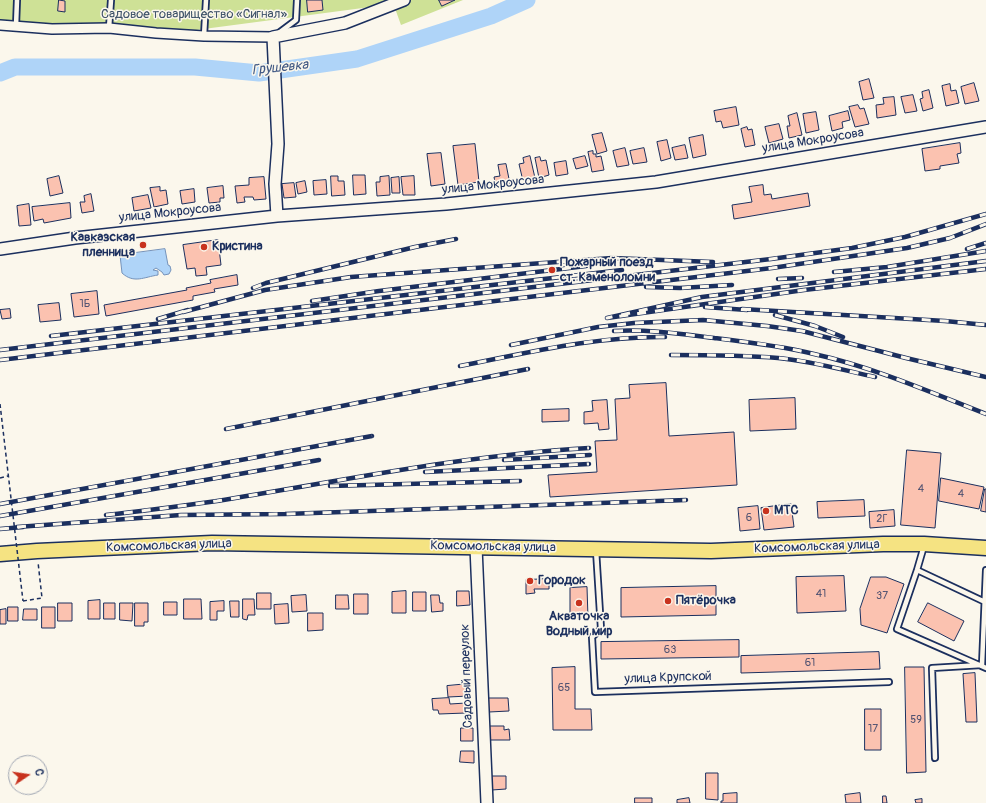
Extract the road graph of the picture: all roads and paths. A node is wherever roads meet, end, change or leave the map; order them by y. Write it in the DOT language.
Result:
graph roads {
  1 [pos="17,0"];
  2 [pos="111,0"];
  3 [pos="206,0"];
  4 [pos="297,0"];
  5 [pos="404,0"];
  6 [pos="390,3"];
  7 [pos="0,25"];
  8 [pos="16,26"];
  9 [pos="110,28"];
  10 [pos="204,36"];
  11 [pos="273,37"];
  12 [pos="986,126"];
  13 [pos="277,216"];
  14 [pos="0,249"];
  15 [pos="0,404"];
  16 [pos="8,476"];
  17 [pos="0,478"];
  18 [pos="924,544"];
  19 [pos="476,547"];
  20 [pos="986,548"];
  21 [pos="596,549"];
  22 [pos="36,551"];
  23 [pos="0,554"];
  24 [pos="917,570"];
  25 [pos="986,570"];
  26 [pos="985,602"];
  27 [pos="984,667"];
  28 [pos="889,682"];
  29 [pos="935,758"];
  30 [pos="487,803"];
  1 -- 8 [label="lane"];
  2 -- 9 [label="lane"];
  3 -- 10 [label="lane"];
  4 -- 11 [label="lane"];
  5 -- 6 [label="street"];
  6 -- 11 [label="street"];
  7 -- 8 [label="street"];
  8 -- 9 [label="street"];
  9 -- 10 [label="street"];
  10 -- 11 [label="street"];
  11 -- 13 [label="street"];
  12 -- 13 [label="street, улица Мокроусова"];
  13 -- 14 [label="street, улица Мокроусова"];
  15 -- 16 [label="path, bridge"];
  16 -- 17 [label="path"];
  16 -- 22 [label="path, bridge"];
  18 -- 20 [label="main road, Комсомольская улица"];
  18 -- 21 [label="main road, Комсомольская улица"];
  18 -- 24 [label="lane"];
  19 -- 21 [label="main road, Комсомольская улица"];
  19 -- 22 [label="main road, Комсомольская улица"];
  19 -- 30 [label="street, Садовый переулок"];
  21 -- 28 [label="lane, улица Крупской"];
  22 -- 23 [label="main road, Комсомольская улица"];
  24 -- 26 [label="lane"];
  24 -- 27 [label="lane"];
  25 -- 26 [label="lane"];
  26 -- 27 [label="lane"];
  27 -- 29 [label="lane"];
}
